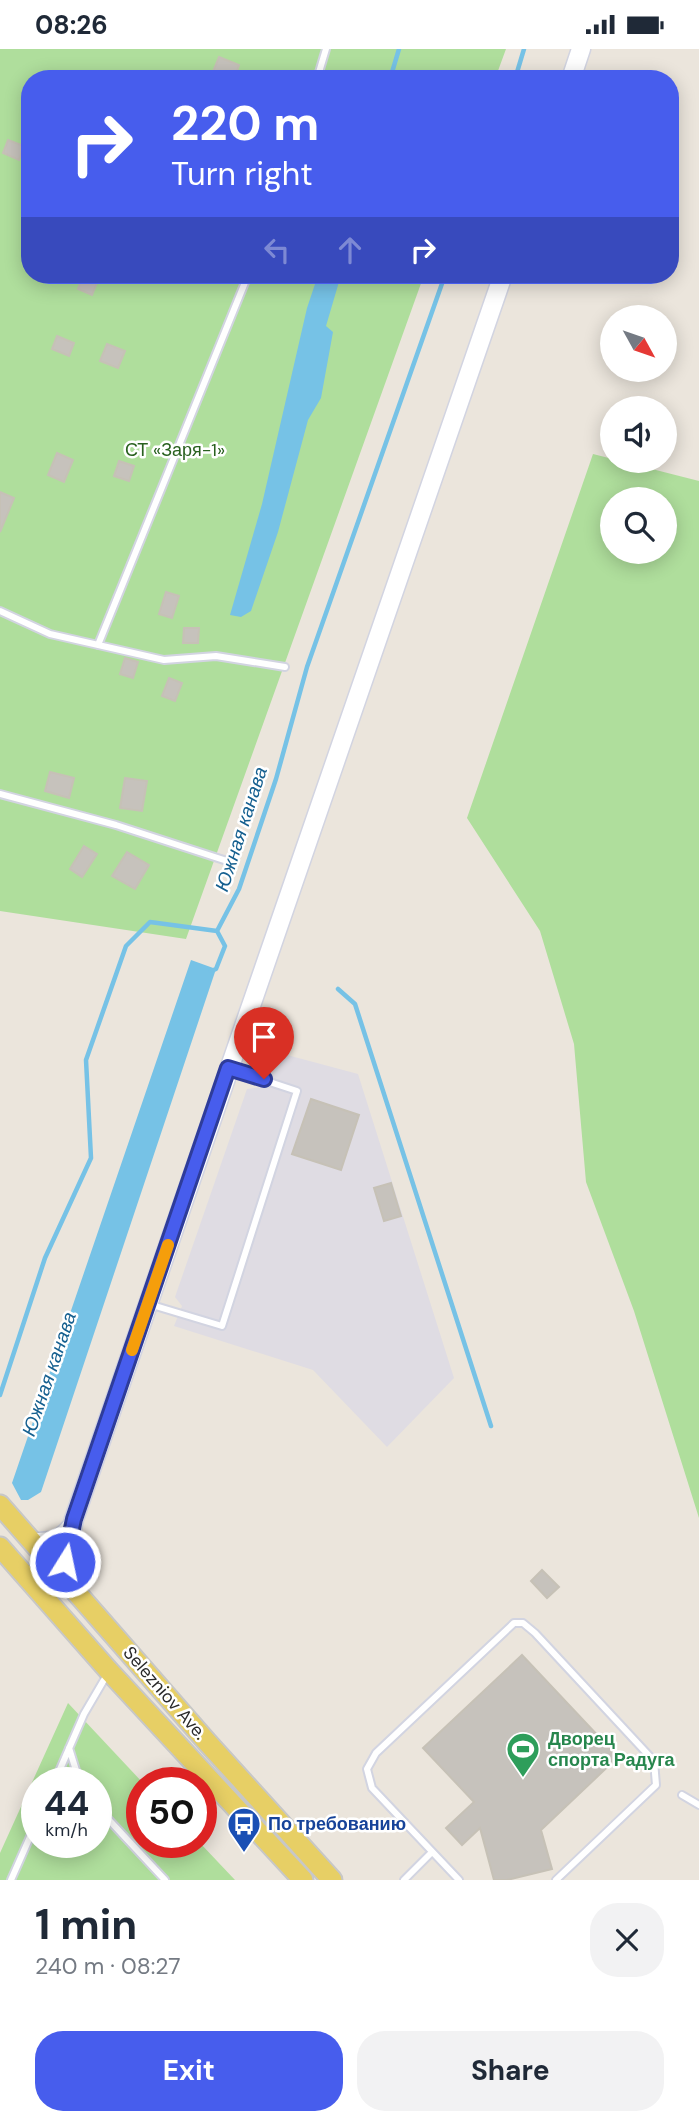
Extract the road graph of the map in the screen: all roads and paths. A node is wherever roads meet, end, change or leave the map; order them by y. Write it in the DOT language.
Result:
graph roads {
  1 [pos="326,49"];
  2 [pos="581,49"];
  3 [pos="320,70"];
  4 [pos="573,70"];
  5 [pos="244,284"];
  6 [pos="500,284"];
  7 [pos="0,611"];
  8 [pos="98,646"];
  9 [pos="285,667"];
  10 [pos="0,794"];
  11 [pos="227,861"];
  12 [pos="228,1068"];
  13 [pos="148,1303"];
  14 [pos="0,1505"];
  15 [pos="71,1527"];
  16 [pos="34,1542"];
  17 [pos="0,1547"];
  18 [pos="71,1585"];
  19 [pos="109,1671"];
  20 [pos="69,1748"];
  21 [pos="61,1767"];
  22 [pos="75,1767"];
  23 [pos="682,1795"];
  24 [pos="699,1805"];
  25 [pos="112,1823"];
  26 [pos="432,1852"];
  27 [pos="21,1856"];
  28 [pos="10,1880"];
  29 [pos="165,1880"];
  30 [pos="303,1880"];
  31 [pos="332,1880"];
  32 [pos="404,1880"];
  33 [pos="459,1880"];
  34 [pos="556,1880"];
  1 -- 3 [label="lane"];
  2 -- 4 [label="main road"];
  5 -- 8 [label="lane"];
  6 -- 12 [label="main road"];
  7 -- 8 [label="lane"];
  8 -- 9 [label="lane"];
  10 -- 11 [label="lane"];
  12 -- 13 [label="main road"];
  12 -- 13 [label="lane"];
  13 -- 15 [label="main road"];
  14 -- 16 [label="main road, Selezniov Ave."];
  15 -- 16 [label="main road"];
  15 -- 18 [label="main road"];
  16 -- 18 [label="main road, Selezniov Ave."];
  17 -- 19 [label="main road, Selezniov Ave."];
  18 -- 31 [label="main road, Selezniov Ave."];
  19 -- 20 [label="lane"];
  19 -- 30 [label="main road, Selezniov Ave."];
  20 -- 21 [label="lane"];
  20 -- 22 [label="lane"];
  23 -- 24 [label="lane"];
  25 -- 29 [label="lane"];
  26 -- 32 [label="lane"];
  26 -- 33 [label="lane"];
  26 -- 34 [label="lane"];
  27 -- 28 [label="lane"];
}
